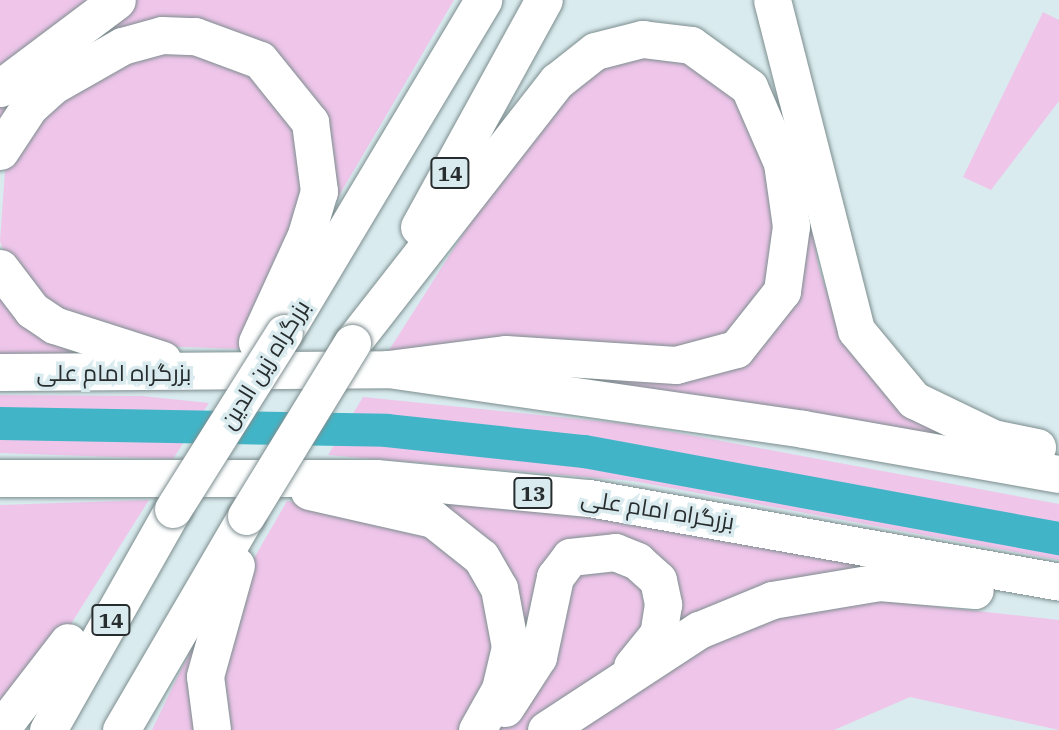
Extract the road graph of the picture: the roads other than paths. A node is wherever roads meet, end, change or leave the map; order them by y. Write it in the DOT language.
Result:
graph roads {
  1 [pos="117,0"];
  2 [pos="483,0"];
  3 [pos="544,0"];
  4 [pos="772,0"];
  5 [pos="0,88"];
  6 [pos="0,151"];
  7 [pos="0,268"];
  8 [pos="271,337"];
  9 [pos="352,343"];
  10 [pos="388,369"];
  11 [pos="0,372"];
  12 [pos="208,372"];
  13 [pos="1059,452"];
  14 [pos="1059,474"];
  15 [pos="258,477"];
  16 [pos="0,478"];
  17 [pos="47,483"];
  18 [pos="0,493"];
  19 [pos="246,516"];
  20 [pos="1059,582"];
  21 [pos="127,594"];
  22 [pos="1059,604"];
  23 [pos="625,675"];
  24 [pos="0,730"];
  25 [pos="48,730"];
  26 [pos="121,730"];
  27 [pos="212,730"];
  28 [pos="479,730"];
  29 [pos="546,730"];
  1 -- 5 [label="highway"];
  2 -- 8 [label="highway, بزرگراه زین الدین / 14"];
  3 -- 9 [label="highway, 14"];
  4 -- 13 [label="highway"];
  6 -- 8 [label="highway"];
  7 -- 12 [label="highway"];
  8 -- 21 [label="highway, بزرگراه زین الدین / 14, bridge"];
  9 -- 10 [label="highway"];
  9 -- 19 [label="highway, 14, bridge"];
  10 -- 12 [label="highway, بزرگراه امام علی"];
  10 -- 14 [label="highway, بزرگراه امام علی"];
  11 -- 12 [label="highway, بزرگراه امام علی"];
  15 -- 17 [label="highway, بزرگراه امام علی / 13"];
  15 -- 20 [label="highway, بزرگراه امام علی / 13"];
  15 -- 28 [label="highway"];
  16 -- 17 [label="highway, بزرگراه امام علی / 13"];
  17 -- 18 [label="highway"];
  19 -- 26 [label="highway, 14"];
  19 -- 27 [label="highway"];
  21 -- 24 [label="highway"];
  21 -- 25 [label="highway, بزرگراه زین الدین / 14"];
  22 -- 23 [label="highway"];
  23 -- 28 [label="highway"];
  23 -- 29 [label="highway"];
}
